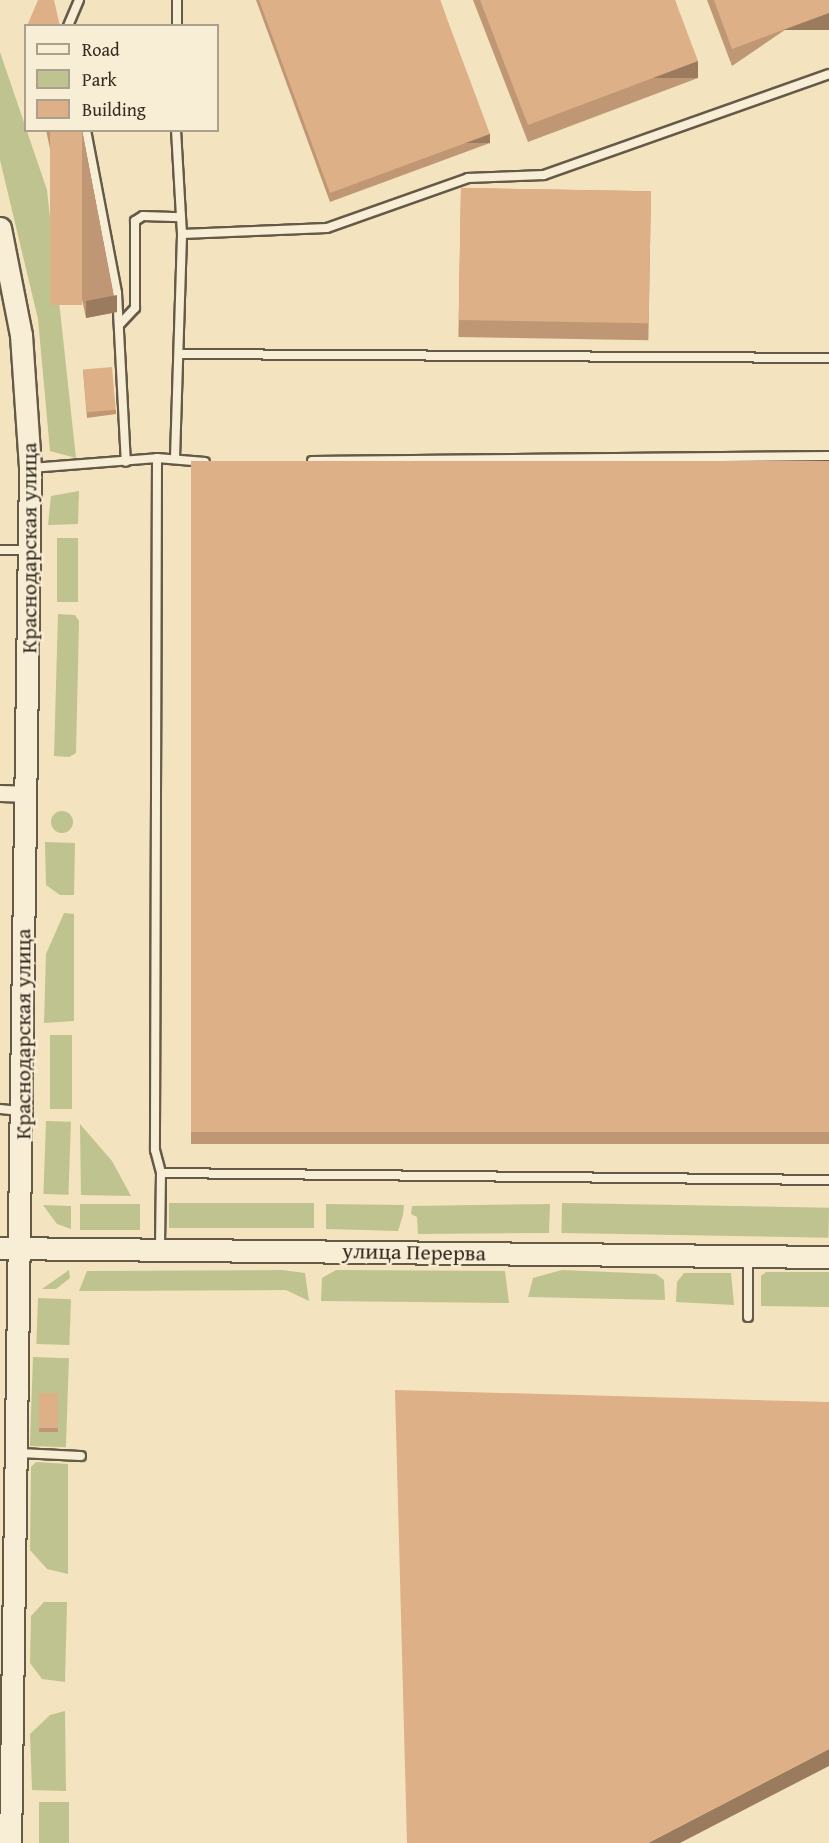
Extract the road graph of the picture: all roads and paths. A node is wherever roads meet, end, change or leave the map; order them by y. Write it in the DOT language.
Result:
graph roads {
  1 [pos="79,0"];
  2 [pos="177,0"];
  3 [pos="69,24"];
  4 [pos="177,24"];
  5 [pos="829,74"];
  6 [pos="86,132"];
  7 [pos="176,132"];
  8 [pos="181,217"];
  9 [pos="0,228"];
  10 [pos="182,234"];
  11 [pos="120,324"];
  12 [pos="180,354"];
  13 [pos="829,358"];
  14 [pos="829,456"];
  15 [pos="157,458"];
  16 [pos="175,458"];
  17 [pos="296,461"];
  18 [pos="126,462"];
  19 [pos="218,462"];
  20 [pos="30,468"];
  21 [pos="0,550"];
  22 [pos="29,550"];
  23 [pos="0,794"];
  24 [pos="24,795"];
  25 [pos="0,1109"];
  26 [pos="22,1112"];
  27 [pos="161,1173"];
  28 [pos="829,1180"];
  29 [pos="10,1248"];
  30 [pos="160,1250"];
  31 [pos="748,1257"];
  32 [pos="829,1257"];
  33 [pos="748,1317"];
  34 [pos="14,1453"];
  35 [pos="81,1456"];
  36 [pos="6,1734"];
  37 [pos="10,1843"];
  1 -- 3 [label="lane"];
  2 -- 4 [label="lane"];
  5 -- 10 [label="lane"];
  6 -- 11 [label="lane"];
  7 -- 8 [label="lane"];
  8 -- 10 [label="lane"];
  8 -- 11 [label="lane"];
  9 -- 20 [label="street, Краснодарская улица"];
  10 -- 12 [label="lane"];
  11 -- 18 [label="lane"];
  12 -- 13 [label="lane"];
  12 -- 16 [label="lane"];
  14 -- 17 [label="lane"];
  15 -- 16 [label="lane"];
  15 -- 18 [label="lane"];
  15 -- 27 [label="lane"];
  16 -- 19 [label="lane"];
  18 -- 20 [label="lane"];
  20 -- 22 [label="street, Краснодарская улица"];
  21 -- 22 [label="lane"];
  22 -- 24 [label="street, Краснодарская улица"];
  23 -- 24 [label="street"];
  24 -- 26 [label="street, Краснодарская улица"];
  25 -- 26 [label="lane"];
  26 -- 29 [label="street, Краснодарская улица"];
  27 -- 28 [label="lane"];
  27 -- 30 [label="lane"];
  29 -- 30 [label="street, улица Перерва"];
  29 -- 34 [label="street, Краснодарская улица"];
  30 -- 31 [label="street, улица Перерва"];
  31 -- 32 [label="street, улица Перерва"];
  31 -- 33 [label="lane"];
  34 -- 35 [label="lane"];
  34 -- 36 [label="street, Краснодарская улица"];
  36 -- 37 [label="street, Краснодарская улица"];
}
